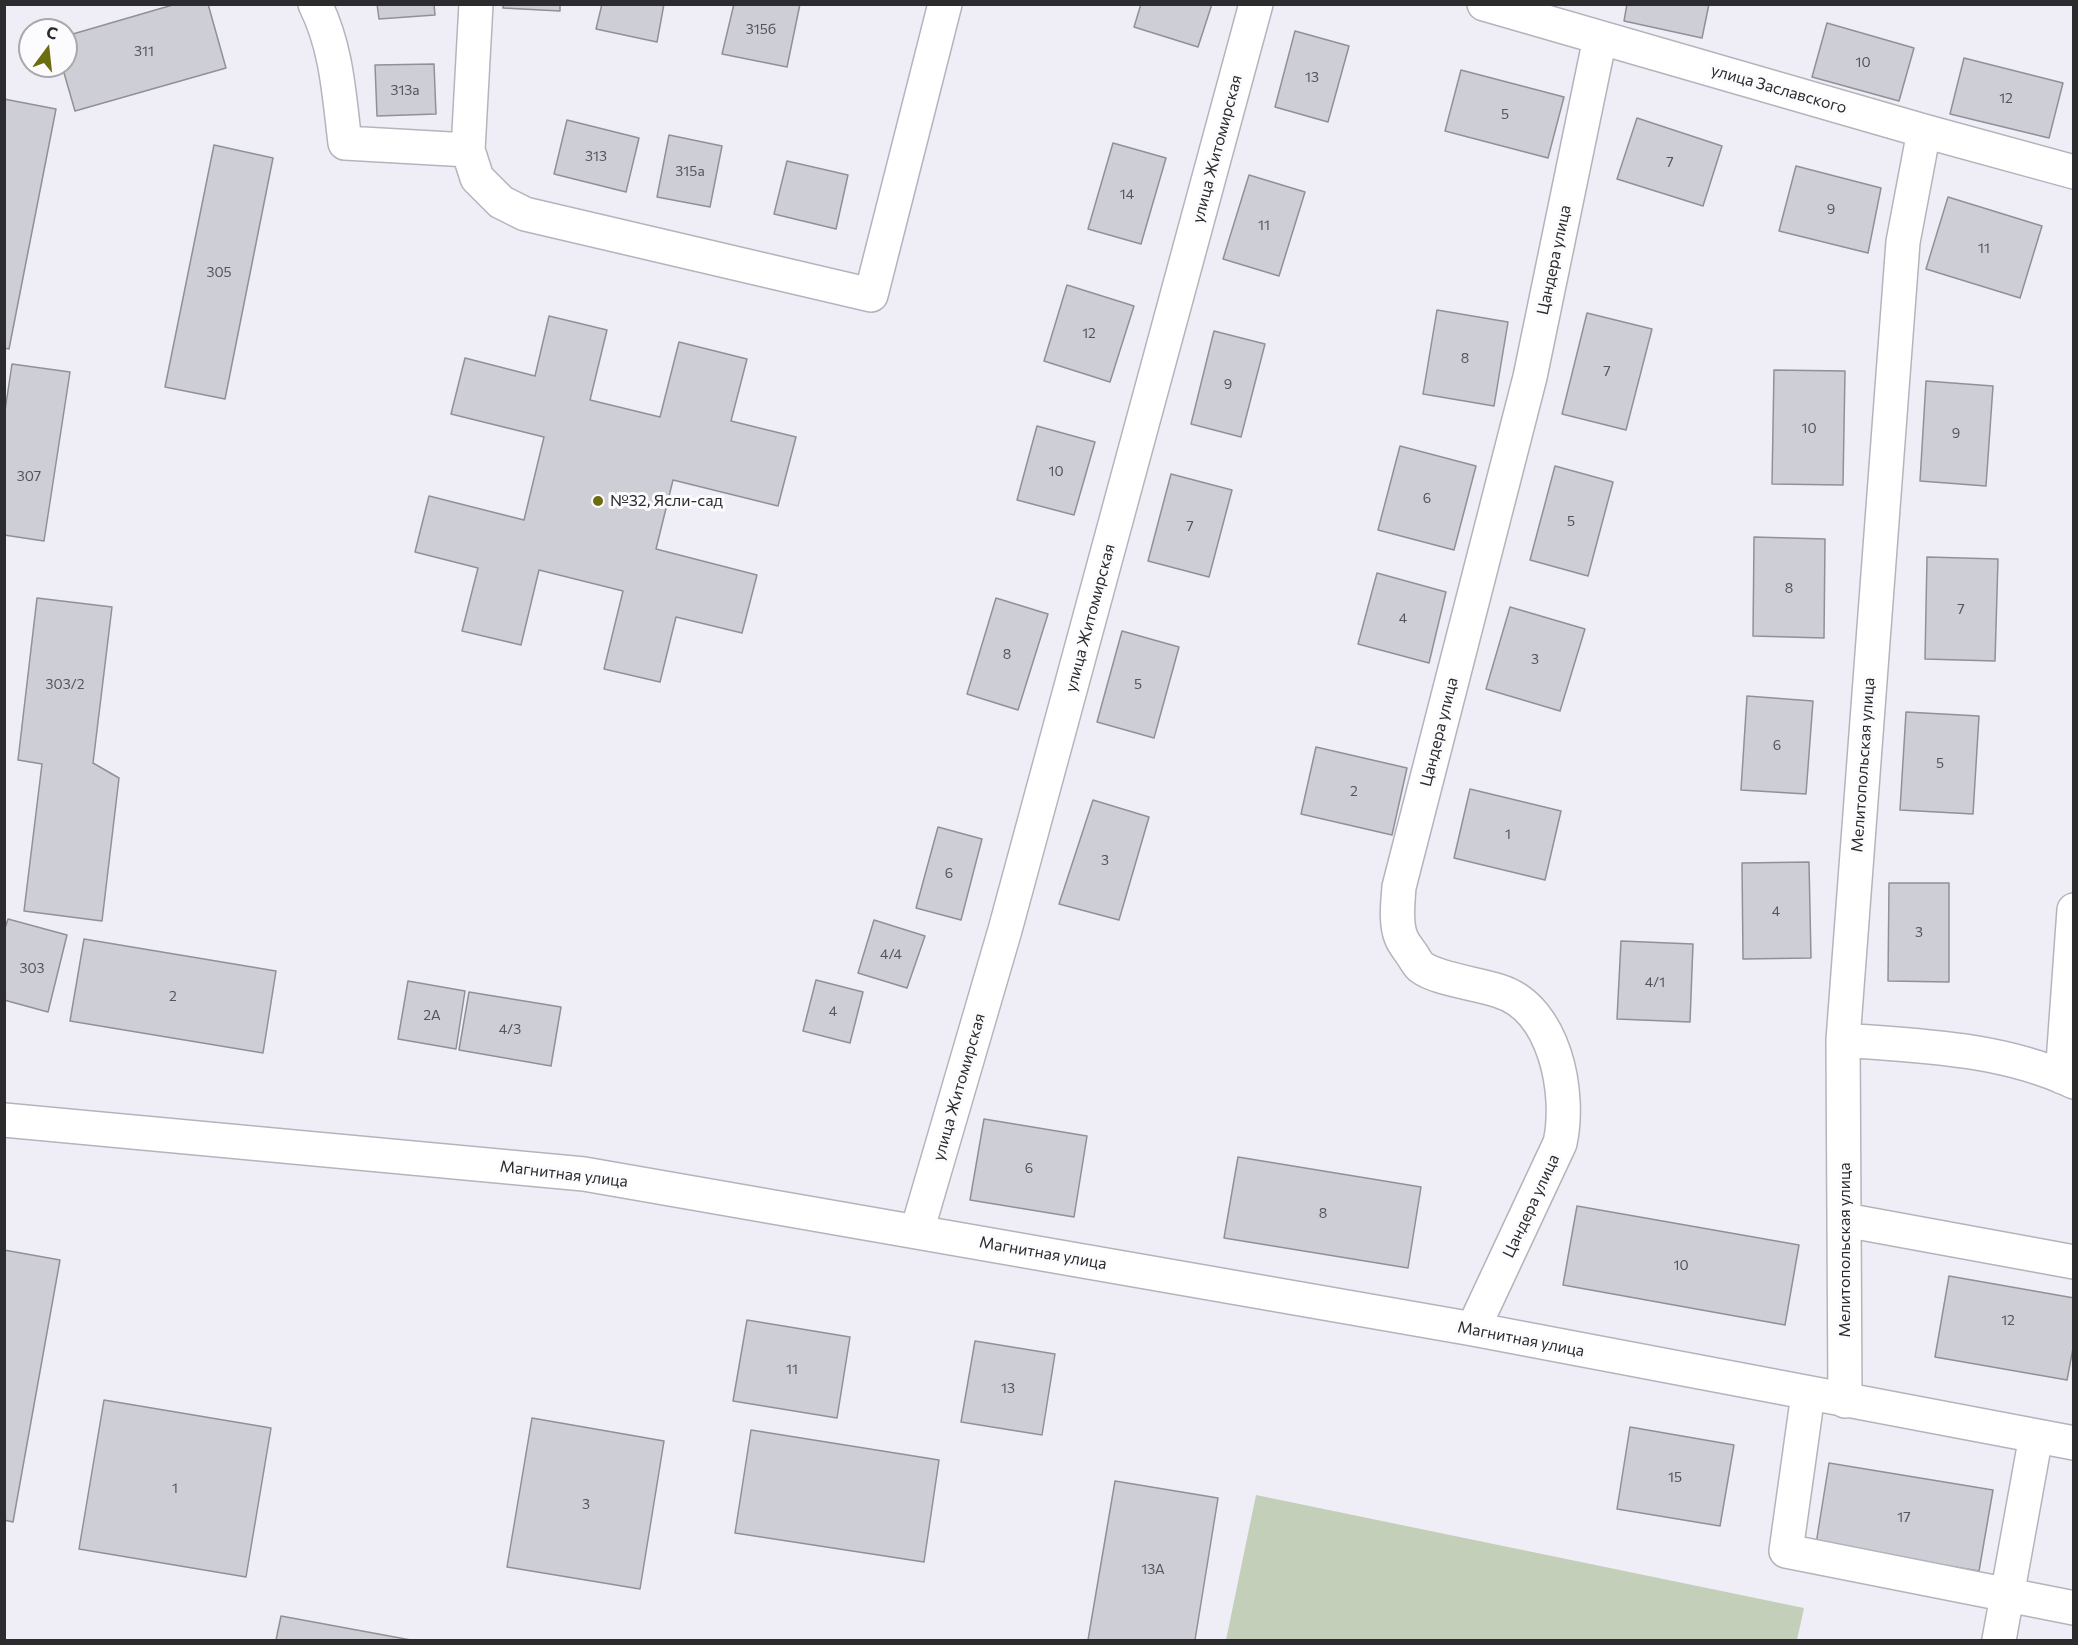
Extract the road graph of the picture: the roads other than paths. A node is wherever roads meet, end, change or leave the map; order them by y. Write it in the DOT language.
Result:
graph roads {
  1 [pos="315,4"];
  2 [pos="476,4"];
  3 [pos="945,4"];
  4 [pos="1256,4"];
  5 [pos="1484,4"];
  6 [pos="1600,38"];
  7 [pos="1924,131"];
  8 [pos="468,150"];
  9 [pos="2073,172"];
  10 [pos="2073,910"];
  11 [pos="1843,1040"];
  12 [pos="2068,1079"];
  13 [pos="4,1120"];
  14 [pos="1845,1220"];
  15 [pos="917,1231"];
  16 [pos="2073,1262"];
  17 [pos="1473,1329"];
  18 [pos="1808,1394"];
  19 [pos="1845,1401"];
  20 [pos="2036,1436"];
  21 [pos="2073,1443"];
  22 [pos="2007,1595"];
  23 [pos="2073,1608"];
  24 [pos="1999,1641"];
  1 -- 8 [label="street"];
  2 -- 8 [label="street"];
  3 -- 8 [label="street"];
  4 -- 15 [label="street, улица Житомирская"];
  5 -- 6 [label="street, улица Заславского"];
  6 -- 7 [label="street, улица Заславского"];
  6 -- 17 [label="street, Цандера улица"];
  7 -- 9 [label="street, улица Заславского"];
  7 -- 11 [label="street, Мелитопольская улица"];
  10 -- 12 [label="street"];
  11 -- 12 [label="street"];
  11 -- 14 [label="street, Мелитопольская улица"];
  13 -- 15 [label="street, Магнитная улица"];
  14 -- 16 [label="street"];
  14 -- 19 [label="street, Мелитопольская улица"];
  15 -- 17 [label="street, Магнитная улица"];
  17 -- 18 [label="street, Магнитная улица"];
  18 -- 19 [label="street, Магнитная улица"];
  18 -- 22 [label="street"];
  19 -- 20 [label="street, Магнитная улица"];
  20 -- 21 [label="street, Магнитная улица"];
  20 -- 22 [label="street"];
  22 -- 23 [label="street"];
  22 -- 24 [label="street"];
}
